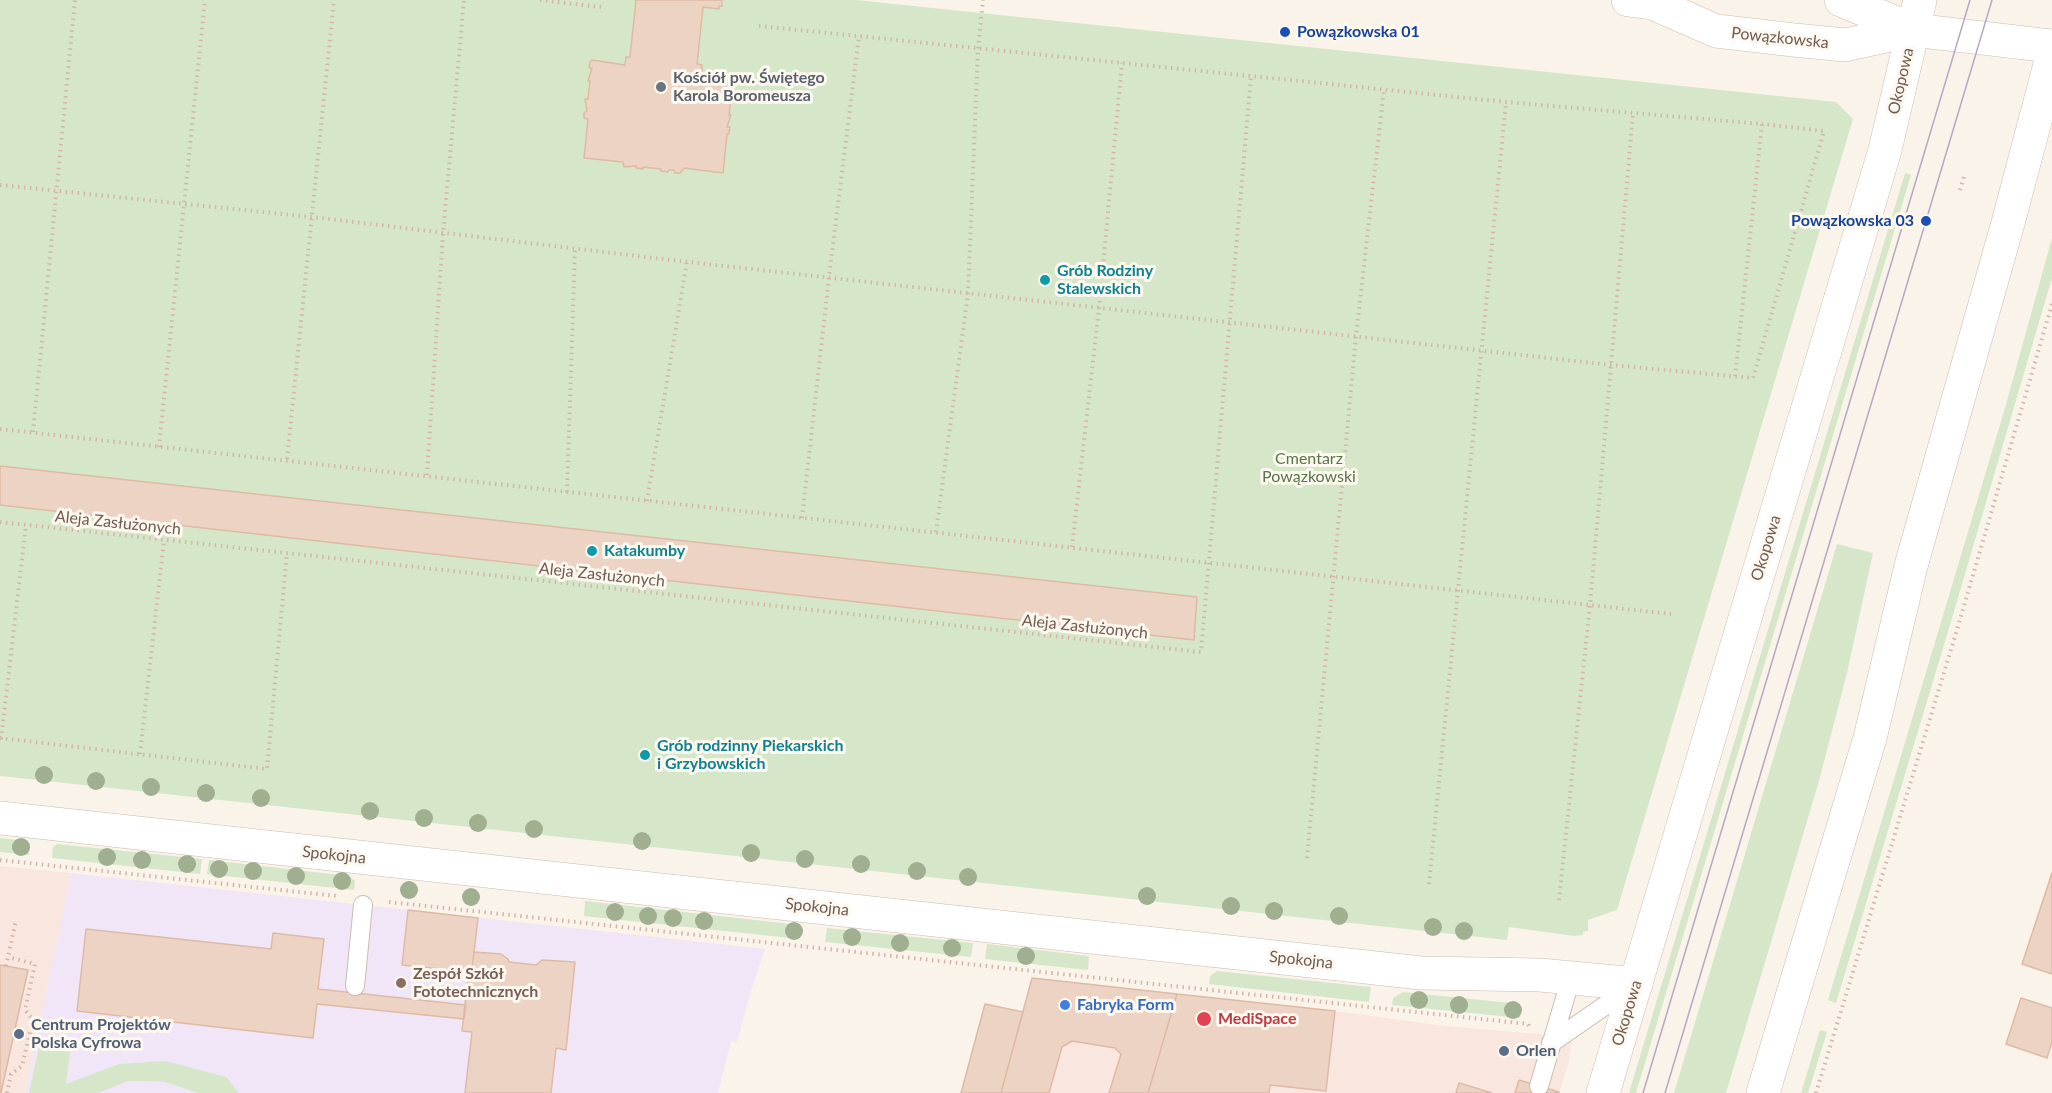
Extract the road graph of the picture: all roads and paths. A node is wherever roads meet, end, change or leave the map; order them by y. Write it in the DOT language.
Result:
graph roads {
  1 [pos="75,0"];
  2 [pos="205,0"];
  3 [pos="334,0"];
  4 [pos="464,0"];
  5 [pos="540,0"];
  6 [pos="983,0"];
  7 [pos="1841,0"];
  8 [pos="1648,1"];
  9 [pos="601,7"];
  10 [pos="1917,15"];
  11 [pos="759,26"];
  12 [pos="860,36"];
  13 [pos="2052,46"];
  14 [pos="978,49"];
  15 [pos="2052,57"];
  16 [pos="1122,63"];
  17 [pos="1251,76"];
  18 [pos="1384,89"];
  19 [pos="1506,102"];
  20 [pos="1633,114"];
  21 [pos="1762,124"];
  22 [pos="1965,173"];
  23 [pos="0,185"];
  24 [pos="1960,190"];
  25 [pos="56,191"];
  26 [pos="184,204"];
  27 [pos="312,217"];
  28 [pos="443,233"];
  29 [pos="575,249"];
  30 [pos="687,261"];
  31 [pos="829,277"];
  32 [pos="968,293"];
  33 [pos="2052,304"];
  34 [pos="1099,308"];
  35 [pos="1229,322"];
  36 [pos="1356,336"];
  37 [pos="1483,350"];
  38 [pos="1611,365"];
  39 [pos="1735,377"];
  40 [pos="0,429"];
  41 [pos="33,432"];
  42 [pos="159,447"];
  43 [pos="287,459"];
  44 [pos="427,475"];
  45 [pos="567,492"];
  46 [pos="647,501"];
  47 [pos="802,518"];
  48 [pos="0,522"];
  49 [pos="26,525"];
  50 [pos="936,532"];
  51 [pos="164,540"];
  52 [pos="1072,547"];
  53 [pos="287,554"];
  54 [pos="1209,563"];
  55 [pos="1332,577"];
  56 [pos="1458,590"];
  57 [pos="1590,605"];
  58 [pos="1671,614"];
  59 [pos="1,738"];
  60 [pos="140,754"];
  61 [pos="0,818"];
  62 [pos="1307,858"];
  63 [pos="0,860"];
  64 [pos="1429,884"];
  65 [pos="340,897"];
  66 [pos="1559,900"];
  67 [pos="387,902"];
  68 [pos="363,905"];
  69 [pos="16,920"];
  70 [pos="8,957"];
  71 [pos="6,966"];
  72 [pos="1571,978"];
  73 [pos="1636,984"];
  74 [pos="355,986"];
  75 [pos="1549,1052"];
  76 [pos="1539,1086"];
  77 [pos="7,1093"];
  78 [pos="1603,1093"];
  79 [pos="1763,1093"];
  80 [pos="1816,1093"];
  1 -- 25 [label="path"];
  2 -- 26 [label="path"];
  3 -- 27 [label="path"];
  4 -- 28 [label="path"];
  5 -- 9 [label="path"];
  6 -- 14 [label="path"];
  7 -- 10 [label="main road, Powązkowska"];
  8 -- 10 [label="main road, Powązkowska"];
  10 -- 13 [label="main road, Powązkowska"];
  10 -- 73 [label="main road, Okopowa"];
  11 -- 12 [label="path"];
  12 -- 14 [label="path"];
  12 -- 31 [label="path"];
  14 -- 16 [label="path"];
  14 -- 32 [label="path"];
  15 -- 79 [label="main road"];
  16 -- 17 [label="path"];
  16 -- 34 [label="path"];
  17 -- 18 [label="path"];
  17 -- 35 [label="path"];
  18 -- 19 [label="path"];
  18 -- 36 [label="path"];
  19 -- 20 [label="path"];
  19 -- 37 [label="path"];
  20 -- 21 [label="path"];
  20 -- 38 [label="path"];
  21 -- 39 [label="path"];
  21 -- 39 [label="path"];
  22 -- 24 [label="path"];
  23 -- 25 [label="path"];
  25 -- 26 [label="path"];
  25 -- 41 [label="path"];
  26 -- 27 [label="path"];
  26 -- 42 [label="path"];
  27 -- 28 [label="path"];
  27 -- 43 [label="path"];
  28 -- 29 [label="path"];
  28 -- 44 [label="path"];
  29 -- 30 [label="path"];
  29 -- 45 [label="path"];
  30 -- 31 [label="path"];
  30 -- 46 [label="path"];
  31 -- 32 [label="path"];
  31 -- 47 [label="path"];
  32 -- 34 [label="path"];
  32 -- 50 [label="path"];
  33 -- 80 [label="path"];
  34 -- 35 [label="path"];
  34 -- 52 [label="path"];
  35 -- 36 [label="path"];
  35 -- 54 [label="path"];
  36 -- 37 [label="path"];
  36 -- 55 [label="path"];
  37 -- 38 [label="path"];
  37 -- 56 [label="path"];
  38 -- 39 [label="path"];
  38 -- 57 [label="path"];
  40 -- 41 [label="path"];
  41 -- 42 [label="path"];
  42 -- 43 [label="path"];
  43 -- 44 [label="path"];
  44 -- 45 [label="path"];
  45 -- 46 [label="path"];
  46 -- 47 [label="path"];
  47 -- 50 [label="path"];
  48 -- 49 [label="path, Aleja Zasłużonych"];
  49 -- 51 [label="path, Aleja Zasłużonych"];
  49 -- 59 [label="path"];
  50 -- 52 [label="path"];
  51 -- 53 [label="path, Aleja Zasłużonych"];
  51 -- 60 [label="path"];
  52 -- 54 [label="path"];
  53 -- 54 [label="path, Aleja Zasłużonych"];
  53 -- 60 [label="path"];
  54 -- 55 [label="path"];
  55 -- 56 [label="path"];
  55 -- 62 [label="path"];
  56 -- 57 [label="path"];
  56 -- 64 [label="path"];
  57 -- 58 [label="path"];
  57 -- 66 [label="path"];
  59 -- 60 [label="path"];
  61 -- 72 [label="main road, Spokojna"];
  63 -- 65 [label="path"];
  67 -- 75 [label="path"];
  68 -- 74 [label="lane"];
  69 -- 70 [label="path"];
  70 -- 71 [label="path"];
  70 -- 77 [label="path"];
  72 -- 73 [label="main road, Spokojna"];
  72 -- 75 [label="lane"];
  73 -- 75 [label="lane"];
  73 -- 78 [label="main road, Okopowa"];
  75 -- 76 [label="lane"];
}
